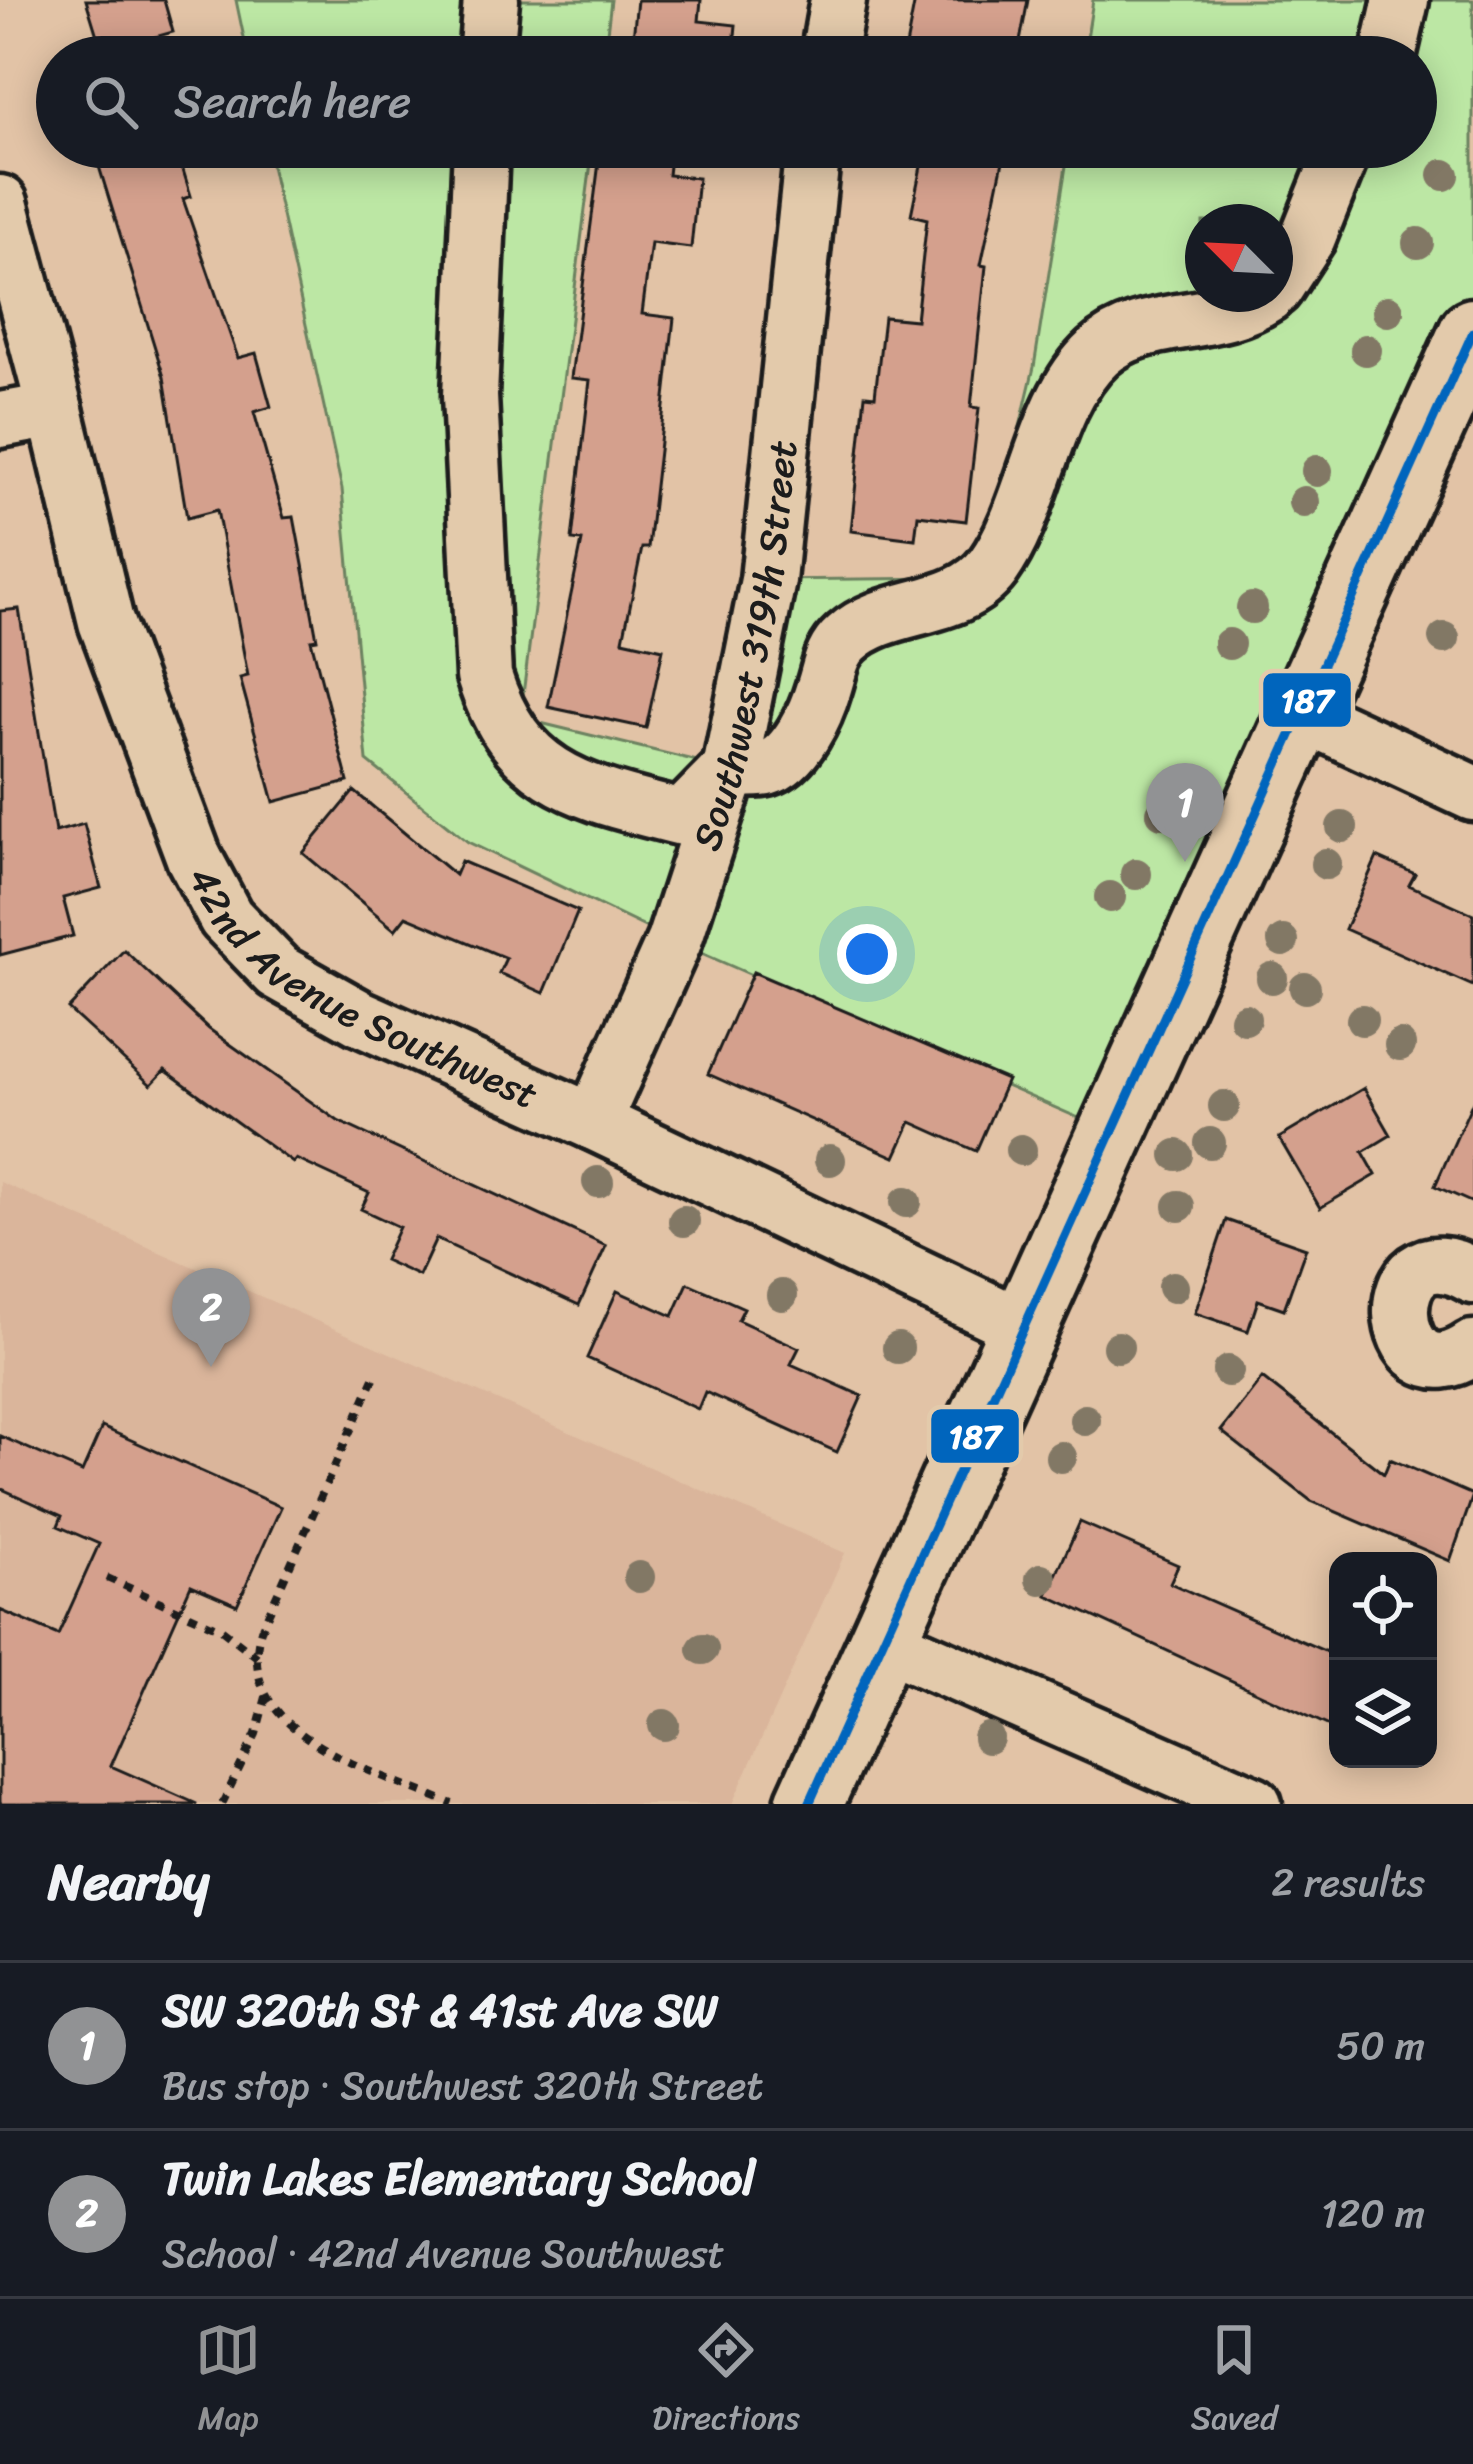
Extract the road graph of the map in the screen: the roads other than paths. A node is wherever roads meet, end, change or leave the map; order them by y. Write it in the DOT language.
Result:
graph roads {
  1 [pos="490,0"];
  2 [pos="838,0"];
  3 [pos="1401,0"];
  4 [pos="487,36"];
  5 [pos="832,36"];
  6 [pos="1393,36"];
  7 [pos="480,168"];
  8 [pos="811,168"];
  9 [pos="1336,168"];
  10 [pos="0,203"];
  11 [pos="1293,263"];
  12 [pos="1236,312"];
  13 [pos="1473,332"];
  14 [pos="55,410"];
  15 [pos="0,420"];
  16 [pos="1301,713"];
  17 [pos="730,769"];
  18 [pos="1473,793"];
  19 [pos="593,1122"];
  20 [pos="1473,1276"];
  21 [pos="1023,1328"];
  22 [pos="1473,1348"];
  23 [pos="882,1641"];
  24 [pos="809,1804"];
  25 [pos="1254,1804"];
  1 -- 4 [label="street"];
  2 -- 5 [label="street"];
  3 -- 6 [label="street"];
  7 -- 17 [label="street"];
  8 -- 17 [label="street, Southwest 319th Street"];
  9 -- 11 [label="street"];
  10 -- 14 [label="street, 42nd Avenue Southwest"];
  12 -- 17 [label="street"];
  13 -- 16 [label="main road"];
  14 -- 15 [label="street"];
  14 -- 19 [label="street, 42nd Avenue Southwest"];
  16 -- 18 [label="street"];
  16 -- 21 [label="main road"];
  17 -- 19 [label="street, Southwest 319th Street"];
  19 -- 21 [label="street, 42nd Avenue Southwest"];
  20 -- 22 [label="street"];
  21 -- 23 [label="main road"];
  23 -- 24 [label="main road"];
  23 -- 25 [label="street"];
}
